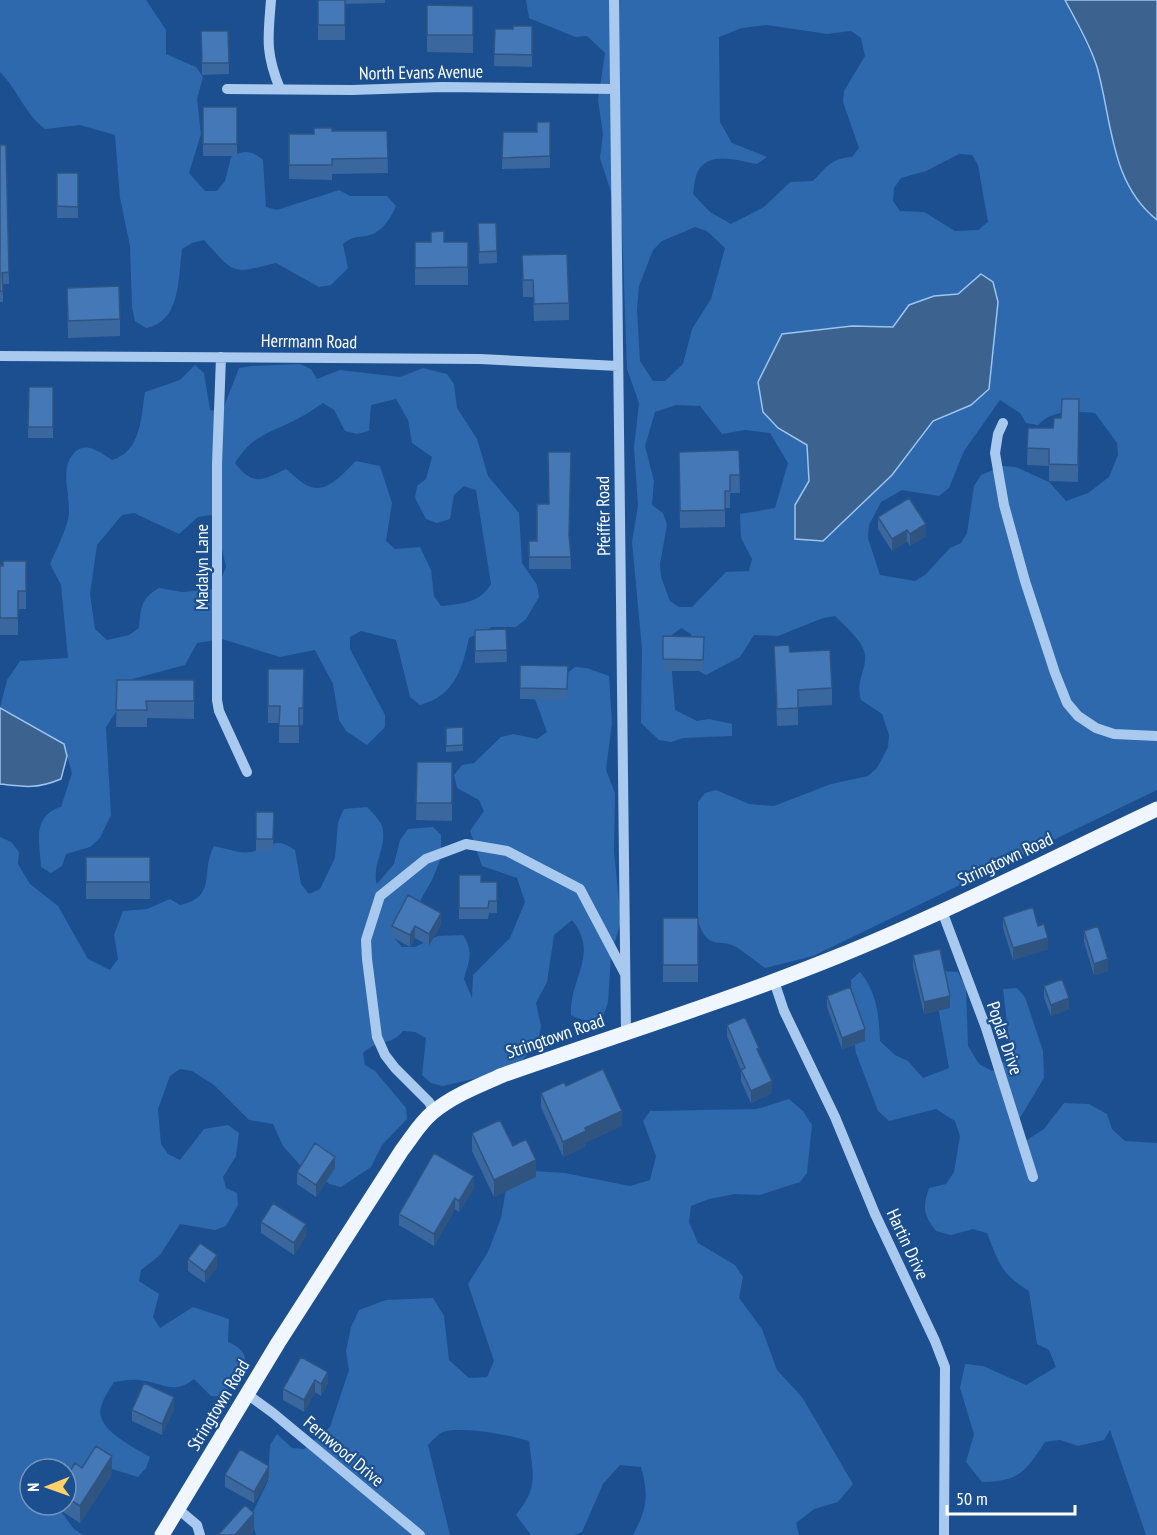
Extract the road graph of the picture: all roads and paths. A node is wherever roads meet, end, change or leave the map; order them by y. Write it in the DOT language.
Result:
graph roads {
  1 [pos="271,0"];
  2 [pos="614,0"];
  3 [pos="227,89"];
  4 [pos="280,89"];
  5 [pos="615,89"];
  6 [pos="0,356"];
  7 [pos="221,357"];
  8 [pos="618,366"];
  9 [pos="1004,423"];
  10 [pos="1157,736"];
  11 [pos="247,772"];
  12 [pos="1157,809"];
  13 [pos="942,910"];
  14 [pos="626,975"];
  15 [pos="774,981"];
  16 [pos="626,1032"];
  17 [pos="434,1111"];
  18 [pos="1033,1177"];
  19 [pos="247,1394"];
  20 [pos="178,1509"];
  21 [pos="162,1535"];
  22 [pos="200,1535"];
  23 [pos="420,1535"];
  24 [pos="944,1535"];
  1 -- 4 [label="street"];
  2 -- 5 [label="street, Pfeiffer Road"];
  3 -- 4 [label="street, North Evans Avenue"];
  4 -- 5 [label="street, North Evans Avenue"];
  5 -- 8 [label="street, Pfeiffer Road"];
  6 -- 7 [label="street, Herrmann Road"];
  7 -- 8 [label="street, Herrmann Road"];
  7 -- 11 [label="street, Madalyn Lane"];
  8 -- 14 [label="street, Pfeiffer Road"];
  9 -- 10 [label="street"];
  12 -- 13 [label="main road, Stringtown Road"];
  13 -- 15 [label="main road, Stringtown Road"];
  13 -- 18 [label="street, Poplar Drive"];
  14 -- 16 [label="street, Pfeiffer Road"];
  14 -- 17 [label="street"];
  15 -- 16 [label="main road, Stringtown Road"];
  15 -- 24 [label="street, Hartin Drive"];
  16 -- 17 [label="main road, Stringtown Road"];
  17 -- 19 [label="main road, Stringtown Road"];
  19 -- 20 [label="main road, Stringtown Road"];
  19 -- 23 [label="street, Fernwood Drive"];
  20 -- 21 [label="main road, Stringtown Road"];
  20 -- 22 [label="street"];
}
